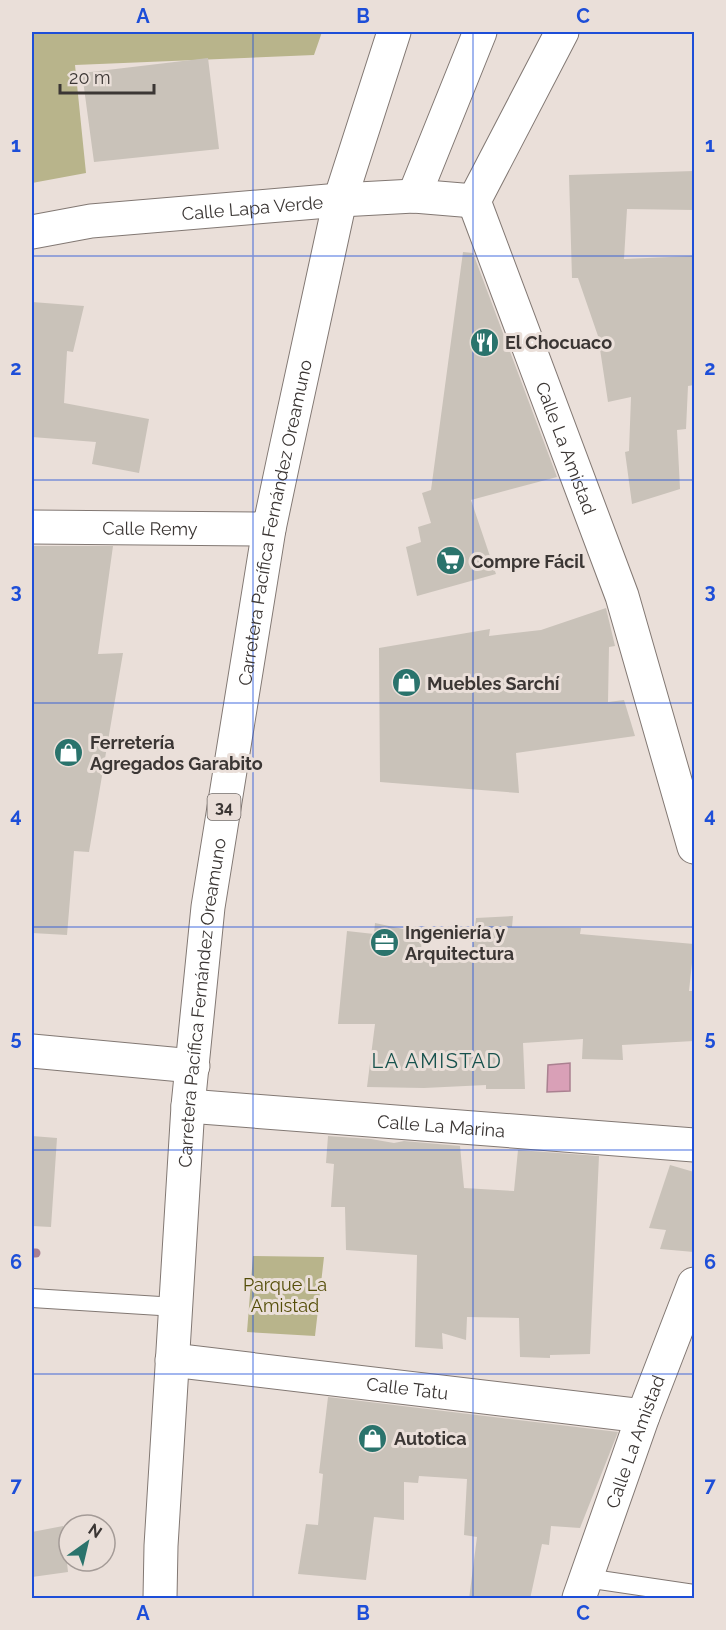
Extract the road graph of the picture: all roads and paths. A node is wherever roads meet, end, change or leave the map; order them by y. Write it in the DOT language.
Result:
graph roads {
  1 [pos="394,32"];
  2 [pos="480,32"];
  3 [pos="562,32"];
  4 [pos="414,196"];
  5 [pos="340,200"];
  6 [pos="474,201"];
  7 [pos="32,232"];
  8 [pos="32,527"];
  9 [pos="269,529"];
  10 [pos="694,847"];
  11 [pos="32,1051"];
  12 [pos="193,1066"];
  13 [pos="188,1106"];
  14 [pos="694,1145"];
  15 [pos="694,1284"];
  16 [pos="32,1298"];
  17 [pos="176,1308"];
  18 [pos="172,1360"];
  19 [pos="643,1416"];
  20 [pos="583,1588"];
  21 [pos="694,1594"];
  22 [pos="160,1599"];
  1 -- 5 [label="main road, Carretera Pacífica Fernández Oreamuno / 34"];
  2 -- 4 [label="main road"];
  3 -- 6 [label="main road"];
  4 -- 5 [label="main road, Calle Lapa Verde"];
  4 -- 6 [label="main road, Calle Lapa Verde"];
  5 -- 7 [label="main road, Calle Lapa Verde"];
  5 -- 9 [label="main road, Carretera Pacífica Fernández Oreamuno / 34"];
  6 -- 10 [label="main road, Calle La Amistad"];
  8 -- 9 [label="main road, Calle Remy"];
  9 -- 12 [label="main road, Carretera Pacífica Fernández Oreamuno / 34"];
  11 -- 12 [label="main road"];
  12 -- 13 [label="main road, Carretera Pacífica Fernández Oreamuno / 34"];
  13 -- 14 [label="main road, Calle La Marina"];
  13 -- 17 [label="main road, Carretera Pacífica Fernández Oreamuno / 34"];
  15 -- 19 [label="main road, Calle La Amistad"];
  16 -- 17 [label="lane"];
  17 -- 18 [label="main road, Carretera Pacífica Fernández Oreamuno / 34"];
  18 -- 19 [label="main road, Calle Tatu"];
  18 -- 22 [label="main road, Carretera Pacífica Fernández Oreamuno / 34"];
  19 -- 20 [label="main road, Calle La Amistad"];
  20 -- 21 [label="lane"];
}
